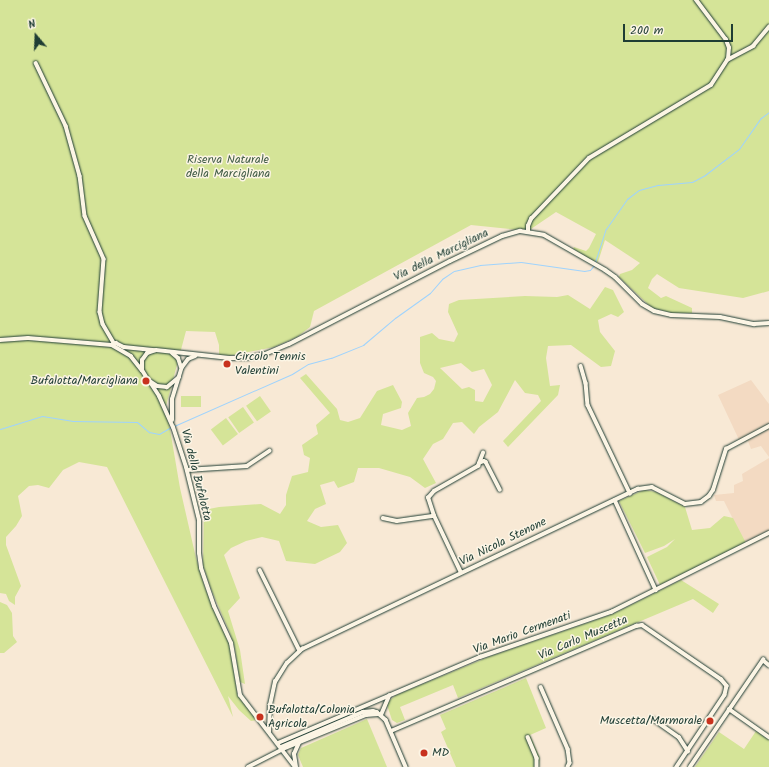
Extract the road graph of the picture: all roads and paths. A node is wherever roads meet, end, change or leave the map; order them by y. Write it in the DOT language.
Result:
graph roads {
  1 [pos="696,0"];
  2 [pos="769,27"];
  3 [pos="727,60"];
  4 [pos="36,62"];
  5 [pos="528,231"];
  6 [pos="769,323"];
  7 [pos="0,340"];
  8 [pos="113,344"];
  9 [pos="156,350"];
  10 [pos="168,352"];
  11 [pos="200,356"];
  12 [pos="581,366"];
  13 [pos="142,370"];
  14 [pos="181,371"];
  15 [pos="179,377"];
  16 [pos="148,380"];
  17 [pos="173,426"];
  18 [pos="769,426"];
  19 [pos="269,451"];
  20 [pos="483,453"];
  21 [pos="479,463"];
  22 [pos="187,470"];
  23 [pos="500,490"];
  24 [pos="630,493"];
  25 [pos="614,500"];
  26 [pos="434,516"];
  27 [pos="383,518"];
  28 [pos="769,533"];
  29 [pos="260,570"];
  30 [pos="461,573"];
  31 [pos="656,590"];
  32 [pos="300,651"];
  33 [pos="769,665"];
  34 [pos="541,687"];
  35 [pos="390,695"];
  36 [pos="377,700"];
  37 [pos="371,703"];
  38 [pos="383,707"];
  39 [pos="729,709"];
  40 [pos="366,711"];
  41 [pos="381,715"];
  42 [pos="652,719"];
  43 [pos="340,724"];
  44 [pos="391,731"];
  45 [pos="269,732"];
  46 [pos="528,737"];
  47 [pos="769,737"];
  48 [pos="278,743"];
  49 [pos="300,743"];
  50 [pos="282,748"];
  51 [pos="688,751"];
  52 [pos="248,767"];
  53 [pos="296,767"];
  54 [pos="406,767"];
  55 [pos="537,767"];
  56 [pos="568,767"];
  57 [pos="677,767"];
  58 [pos="690,767"];
  1 -- 3 [label="street"];
  2 -- 3 [label="street"];
  3 -- 5 [label="street"];
  4 -- 8 [label="street"];
  5 -- 6 [label="street, Via della Marcigliana"];
  5 -- 11 [label="street, Via della Marcigliana"];
  7 -- 8 [label="street, Via della Marcigliana"];
  8 -- 9 [label="street, Via della Marcigliana"];
  8 -- 13 [label="street, Via della Marcigliana"];
  9 -- 10 [label="street, Via della Marcigliana"];
  9 -- 13 [label="street"];
  10 -- 11 [label="street, Via della Marcigliana"];
  10 -- 14 [label="street"];
  11 -- 14 [label="street"];
  12 -- 24 [label="street"];
  13 -- 16 [label="street"];
  14 -- 15 [label="street, Via della Bufalotta"];
  15 -- 16 [label="street"];
  15 -- 17 [label="street, Via della Bufalotta"];
  16 -- 17 [label="street, Via della Bufalotta"];
  17 -- 22 [label="street, Via della Bufalotta"];
  18 -- 24 [label="street, Via Nicola Stenone"];
  19 -- 22 [label="street"];
  20 -- 21 [label="street"];
  21 -- 23 [label="street"];
  21 -- 26 [label="street"];
  22 -- 45 [label="street, Via della Bufalotta"];
  24 -- 25 [label="street, Via Nicola Stenone"];
  25 -- 30 [label="street, Via Nicola Stenone"];
  25 -- 31 [label="street"];
  26 -- 27 [label="street"];
  26 -- 30 [label="street"];
  28 -- 31 [label="street, Via Mario Cermenati"];
  29 -- 32 [label="street"];
  30 -- 32 [label="street, Via Nicola Stenone"];
  31 -- 35 [label="street, Via Mario Cermenati"];
  32 -- 45 [label="street, Via Nicola Stenone"];
  33 -- 39 [label="street"];
  34 -- 56 [label="street"];
  35 -- 36 [label="street, Via Mario Cermenati"];
  35 -- 38 [label="street"];
  36 -- 37 [label="street, Via Mario Cermenati"];
  36 -- 38 [label="street"];
  37 -- 40 [label="street"];
  37 -- 48 [label="street, Via Mario Cermenati"];
  38 -- 41 [label="street"];
  39 -- 47 [label="street"];
  39 -- 58 [label="street"];
  40 -- 41 [label="street"];
  40 -- 43 [label="street"];
  41 -- 43 [label="street"];
  41 -- 44 [label="street"];
  42 -- 51 [label="street"];
  43 -- 49 [label="street"];
  43 -- 50 [label="street"];
  44 -- 51 [label="street, Via Carlo Muscetta"];
  44 -- 54 [label="street"];
  45 -- 48 [label="street, Via della Bufalotta"];
  46 -- 55 [label="street"];
  48 -- 50 [label="street, Via della Bufalotta"];
  49 -- 50 [label="street"];
  49 -- 53 [label="street"];
  50 -- 52 [label="street"];
  50 -- 53 [label="street, Via della Bufalotta"];
  51 -- 57 [label="street, Via Carlo Muscetta"];
}
